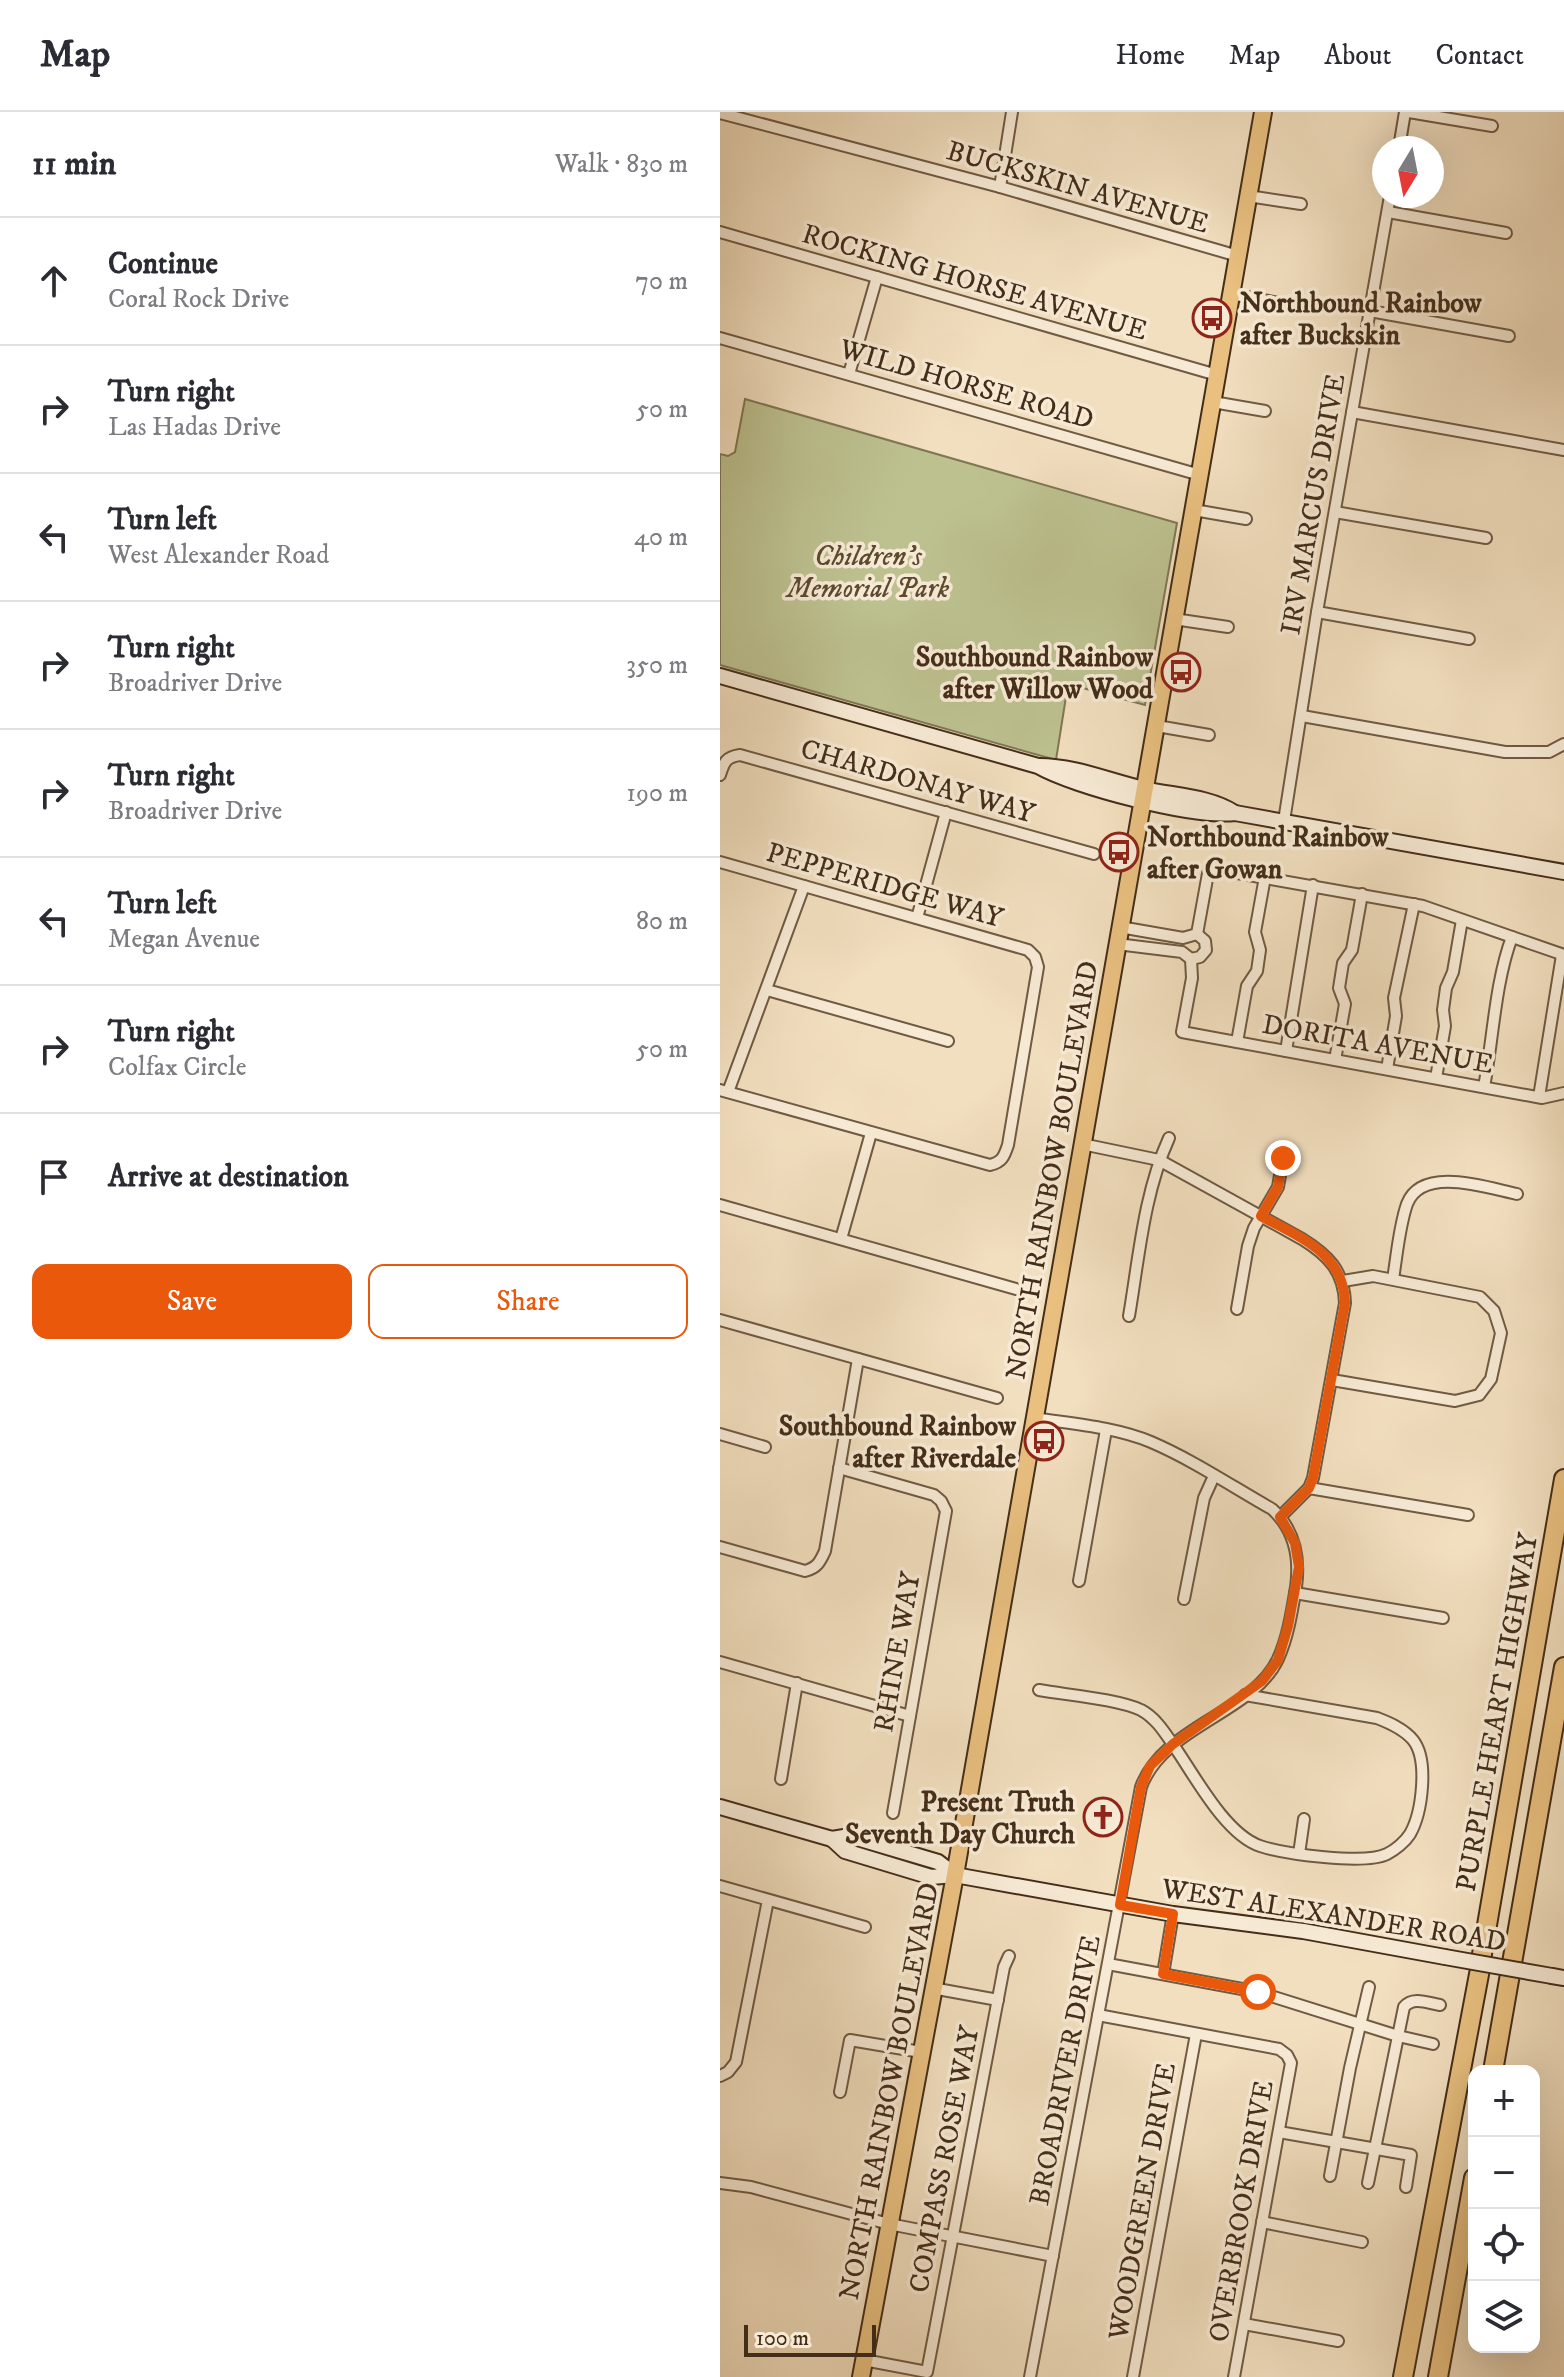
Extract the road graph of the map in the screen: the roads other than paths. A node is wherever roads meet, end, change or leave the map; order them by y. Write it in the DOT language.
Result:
graph roads {
  1 [pos="1012,112"];
  2 [pos="1263,112"];
  3 [pos="1407,112"];
  4 [pos="720,113"];
  5 [pos="756,117"];
  6 [pos="1492,126"];
  7 [pos="1402,136"];
  8 [pos="1000,187"];
  9 [pos="1248,196"];
  10 [pos="1301,204"];
  11 [pos="1388,208"];
  12 [pos="1388,212"];
  13 [pos="720,232"];
  14 [pos="1506,233"];
  15 [pos="1238,256"];
  16 [pos="877,277"];
  17 [pos="1231,294"];
  18 [pos="1284,304"];
  19 [pos="1370,311"];
  20 [pos="1509,336"];
  21 [pos="720,338"];
  22 [pos="849,374"];
  23 [pos="1217,375"];
  24 [pos="1213,402"];
  25 [pos="1265,411"];
  26 [pos="1352,412"];
  27 [pos="1564,450"];
  28 [pos="1200,475"];
  29 [pos="1194,510"];
  30 [pos="1335,512"];
  31 [pos="1246,519"];
  32 [pos="1486,538"];
  33 [pos="1317,612"];
  34 [pos="1174,619"];
  35 [pos="1228,627"];
  36 [pos="1469,639"];
  37 [pos="720,676"];
  38 [pos="1302,716"];
  39 [pos="1157,726"];
  40 [pos="1209,735"];
  41 [pos="1563,746"];
  42 [pos="720,775"];
  43 [pos="1145,795"];
  44 [pos="946,812"];
  45 [pos="1284,821"];
  46 [pos="1094,854"];
  47 [pos="720,862"];
  48 [pos="1564,872"];
  49 [pos="1265,877"];
  50 [pos="1313,885"];
  51 [pos="804,886"];
  52 [pos="1362,894"];
  53 [pos="1414,904"];
  54 [pos="917,918"];
  55 [pos="1462,920"];
  56 [pos="1197,934"];
  57 [pos="1119,935"];
  58 [pos="1512,937"];
  59 [pos="1563,955"];
  60 [pos="1191,959"];
  61 [pos="767,990"];
  62 [pos="948,1041"];
  63 [pos="1237,1042"];
  64 [pos="1286,1051"];
  65 [pos="1335,1060"];
  66 [pos="1387,1069"];
  67 [pos="1436,1078"];
  68 [pos="1484,1087"];
  69 [pos="724,1091"];
  70 [pos="1564,1093"];
  71 [pos="1539,1097"];
  72 [pos="871,1133"];
  73 [pos="1169,1138"];
  74 [pos="1082,1144"];
  75 [pos="1283,1158"];
  76 [pos="1159,1160"];
  77 [pos="1517,1194"];
  78 [pos="720,1205"];
  79 [pos="1261,1216"];
  80 [pos="841,1239"];
  81 [pos="1393,1279"];
  82 [pos="1343,1281"];
  83 [pos="1016,1289"];
  84 [pos="1237,1309"];
  85 [pos="1129,1316"];
  86 [pos="720,1320"];
  87 [pos="858,1359"];
  88 [pos="1332,1380"];
  89 [pos="997,1398"];
  90 [pos="1034,1418"];
  91 [pos="1106,1430"];
  92 [pos="720,1434"];
  93 [pos="765,1447"];
  94 [pos="839,1468"];
  95 [pos="1214,1476"];
  96 [pos="1564,1479"];
  97 [pos="1309,1488"];
  98 [pos="1468,1515"];
  99 [pos="1280,1517"];
  100 [pos="720,1547"];
  101 [pos="1079,1581"];
  102 [pos="1295,1593"];
  103 [pos="1184,1599"];
  104 [pos="1443,1618"];
  105 [pos="720,1662"];
  106 [pos="1564,1667"];
  107 [pos="797,1683"];
  108 [pos="1039,1690"];
  109 [pos="1245,1695"];
  110 [pos="910,1716"];
  111 [pos="1173,1744"];
  112 [pos="781,1779"];
  113 [pos="720,1807"];
  114 [pos="893,1813"];
  115 [pos="1304,1819"];
  116 [pos="1299,1854"];
  117 [pos="955,1875"];
  118 [pos="720,1886"];
  119 [pos="768,1900"];
  120 [pos="1120,1905"];
  121 [pos="1173,1914"];
  122 [pos="865,1927"];
  123 [pos="1009,1956"];
  124 [pos="1108,1964"];
  125 [pos="1163,1974"];
  126 [pos="1558,1977"];
  127 [pos="1369,1987"];
  128 [pos="932,1988"];
  129 [pos="998,2000"];
  130 [pos="1440,2005"];
  131 [pos="1098,2015"];
  132 [pos="1360,2023"];
  133 [pos="1196,2034"];
  134 [pos="1398,2036"];
  135 [pos="1433,2044"];
  136 [pos="921,2052"];
  137 [pos="1494,2065"];
  138 [pos="724,2074"];
  139 [pos="840,2092"];
  140 [pos="1279,2132"];
  141 [pos="1336,2141"];
  142 [pos="1374,2148"];
  143 [pos="1330,2176"];
  144 [pos="720,2183"];
  145 [pos="1368,2183"];
  146 [pos="1406,2187"];
  147 [pos="1468,2209"];
  148 [pos="1262,2222"];
  149 [pos="889,2224"];
  150 [pos="953,2236"];
  151 [pos="1362,2242"];
  152 [pos="1053,2256"];
  153 [pos="1454,2289"];
  154 [pos="1244,2324"];
  155 [pos="1338,2341"];
  156 [pos="862,2369"];
  157 [pos="1030,2377"];
  158 [pos="1133,2377"];
  159 [pos="1234,2377"];
  160 [pos="1403,2377"];
  161 [pos="1438,2377"];
  162 [pos="1448,2377"];
  1 -- 8 [label="street"];
  2 -- 9 [label="main road, NORTH RAINBOW BOULEVARD"];
  3 -- 6 [label="street"];
  3 -- 7 [label="street"];
  4 -- 5 [label="street, BUCKSKIN AVENUE"];
  5 -- 8 [label="street, BUCKSKIN AVENUE"];
  8 -- 15 [label="street, BUCKSKIN AVENUE"];
  9 -- 10 [label="street"];
  9 -- 15 [label="main road, NORTH RAINBOW BOULEVARD"];
  11 -- 12 [label="street, IRV MARCUS DRIVE"];
  12 -- 14 [label="street"];
  12 -- 19 [label="street, IRV MARCUS DRIVE"];
  13 -- 16 [label="street, ROCKING HORSE AVENUE"];
  15 -- 17 [label="main road, NORTH RAINBOW BOULEVARD"];
  16 -- 22 [label="street"];
  16 -- 23 [label="street, ROCKING HORSE AVENUE"];
  17 -- 18 [label="street"];
  17 -- 23 [label="main road, NORTH RAINBOW BOULEVARD"];
  19 -- 20 [label="street"];
  19 -- 26 [label="street, IRV MARCUS DRIVE"];
  21 -- 22 [label="street, WILD HORSE ROAD"];
  22 -- 28 [label="street, WILD HORSE ROAD"];
  23 -- 24 [label="main road, NORTH RAINBOW BOULEVARD"];
  24 -- 25 [label="street"];
  24 -- 28 [label="main road, NORTH RAINBOW BOULEVARD"];
  26 -- 27 [label="street"];
  26 -- 30 [label="street, IRV MARCUS DRIVE"];
  28 -- 29 [label="main road, NORTH RAINBOW BOULEVARD"];
  29 -- 31 [label="street"];
  29 -- 34 [label="main road, NORTH RAINBOW BOULEVARD"];
  30 -- 32 [label="street"];
  30 -- 33 [label="street, IRV MARCUS DRIVE"];
  33 -- 36 [label="street"];
  33 -- 38 [label="street, IRV MARCUS DRIVE"];
  34 -- 35 [label="street"];
  34 -- 39 [label="main road, NORTH RAINBOW BOULEVARD"];
  37 -- 43 [label="street"];
  38 -- 41 [label="street"];
  38 -- 45 [label="street, IRV MARCUS DRIVE"];
  39 -- 40 [label="street"];
  39 -- 43 [label="main road, NORTH RAINBOW BOULEVARD"];
  42 -- 44 [label="street, CHARDONAY WAY"];
  43 -- 45 [label="street"];
  43 -- 57 [label="main road, NORTH RAINBOW BOULEVARD"];
  44 -- 46 [label="street, CHARDONAY WAY"];
  44 -- 54 [label="street"];
  45 -- 48 [label="street"];
  47 -- 51 [label="street, PEPPERIDGE WAY"];
  49 -- 50 [label="street"];
  49 -- 56 [label="street"];
  49 -- 63 [label="street"];
  50 -- 52 [label="street"];
  50 -- 64 [label="street"];
  51 -- 54 [label="street, PEPPERIDGE WAY"];
  51 -- 61 [label="street"];
  52 -- 53 [label="street"];
  52 -- 65 [label="street"];
  53 -- 55 [label="street"];
  53 -- 66 [label="street"];
  54 -- 72 [label="street, PEPPERIDGE WAY"];
  55 -- 58 [label="street"];
  55 -- 67 [label="street"];
  56 -- 57 [label="street"];
  56 -- 60 [label="street"];
  57 -- 60 [label="street"];
  57 -- 74 [label="main road, NORTH RAINBOW BOULEVARD"];
  58 -- 59 [label="street"];
  58 -- 68 [label="street"];
  59 -- 71 [label="street"];
  60 -- 63 [label="street, DORITA AVENUE"];
  61 -- 62 [label="street"];
  61 -- 69 [label="street"];
  63 -- 64 [label="street, DORITA AVENUE"];
  64 -- 65 [label="street, DORITA AVENUE"];
  65 -- 66 [label="street, DORITA AVENUE"];
  66 -- 67 [label="street, DORITA AVENUE"];
  67 -- 68 [label="street, DORITA AVENUE"];
  68 -- 71 [label="street, DORITA AVENUE"];
  69 -- 72 [label="street"];
  70 -- 71 [label="street, DORITA AVENUE"];
  72 -- 80 [label="street"];
  73 -- 76 [label="street"];
  74 -- 76 [label="street"];
  74 -- 90 [label="main road, NORTH RAINBOW BOULEVARD"];
  75 -- 79 [label="street"];
  76 -- 79 [label="street"];
  76 -- 85 [label="street"];
  77 -- 81 [label="street"];
  78 -- 80 [label="street"];
  79 -- 82 [label="street"];
  79 -- 84 [label="street"];
  80 -- 83 [label="street"];
  81 -- 82 [label="street"];
  81 -- 88 [label="street"];
  82 -- 88 [label="street"];
  86 -- 87 [label="street"];
  87 -- 89 [label="street"];
  87 -- 94 [label="street"];
  88 -- 97 [label="street"];
  90 -- 91 [label="street"];
  90 -- 117 [label="main road, NORTH RAINBOW BOULEVARD"];
  91 -- 95 [label="street"];
  91 -- 101 [label="street"];
  92 -- 93 [label="street"];
  94 -- 100 [label="street"];
  94 -- 110 [label="street, RHINE WAY"];
  95 -- 99 [label="street"];
  95 -- 103 [label="street"];
  96 -- 160 [label="highway, PURPLE HEART HIGHWAY"];
  97 -- 98 [label="street"];
  97 -- 99 [label="street"];
  99 -- 102 [label="street, BROADRIVER DRIVE"];
  102 -- 104 [label="street"];
  102 -- 109 [label="street, BROADRIVER DRIVE"];
  105 -- 107 [label="street"];
  106 -- 137 [label="highway"];
  107 -- 110 [label="street"];
  107 -- 112 [label="street"];
  108 -- 111 [label="street"];
  109 -- 111 [label="street, BROADRIVER DRIVE"];
  109 -- 116 [label="street"];
  110 -- 114 [label="street, RHINE WAY"];
  111 -- 116 [label="street"];
  111 -- 120 [label="street, BROADRIVER DRIVE"];
  113 -- 117 [label="street, WEST ALEXANDER ROAD"];
  115 -- 116 [label="street"];
  117 -- 120 [label="street, WEST ALEXANDER ROAD"];
  117 -- 128 [label="main road, NORTH RAINBOW BOULEVARD"];
  118 -- 119 [label="street"];
  119 -- 122 [label="street"];
  119 -- 138 [label="street"];
  120 -- 121 [label="street, WEST ALEXANDER ROAD"];
  120 -- 124 [label="street, BROADRIVER DRIVE"];
  121 -- 125 [label="street"];
  121 -- 126 [label="street, WEST ALEXANDER ROAD, bridge"];
  123 -- 129 [label="street, COMPASS ROSE WAY"];
  124 -- 125 [label="street"];
  124 -- 131 [label="street, BROADRIVER DRIVE"];
  125 -- 132 [label="street"];
  127 -- 132 [label="street"];
  128 -- 129 [label="street"];
  128 -- 136 [label="main road, NORTH RAINBOW BOULEVARD"];
  129 -- 150 [label="street, COMPASS ROSE WAY"];
  130 -- 134 [label="street"];
  131 -- 133 [label="street"];
  131 -- 152 [label="street, BROADRIVER DRIVE"];
  132 -- 134 [label="street"];
  132 -- 141 [label="street"];
  133 -- 140 [label="street, OVERBROOK DRIVE"];
  133 -- 158 [label="street, WOODGREEN DRIVE"];
  134 -- 135 [label="street"];
  134 -- 142 [label="street"];
  136 -- 139 [label="street"];
  136 -- 149 [label="main road, NORTH RAINBOW BOULEVARD"];
  140 -- 141 [label="street"];
  140 -- 148 [label="street, OVERBROOK DRIVE"];
  141 -- 142 [label="street"];
  141 -- 143 [label="street"];
  142 -- 145 [label="street"];
  142 -- 146 [label="street"];
  144 -- 149 [label="street"];
  147 -- 153 [label="highway"];
  148 -- 151 [label="street"];
  148 -- 154 [label="street, OVERBROOK DRIVE"];
  149 -- 150 [label="street"];
  149 -- 156 [label="main road, NORTH RAINBOW BOULEVARD"];
  150 -- 152 [label="street"];
  150 -- 156 [label="street, COMPASS ROSE WAY"];
  152 -- 157 [label="street, BROADRIVER DRIVE"];
  153 -- 161 [label="highway"];
  153 -- 162 [label="highway"];
  154 -- 155 [label="street"];
  154 -- 159 [label="street, OVERBROOK DRIVE"];
}
